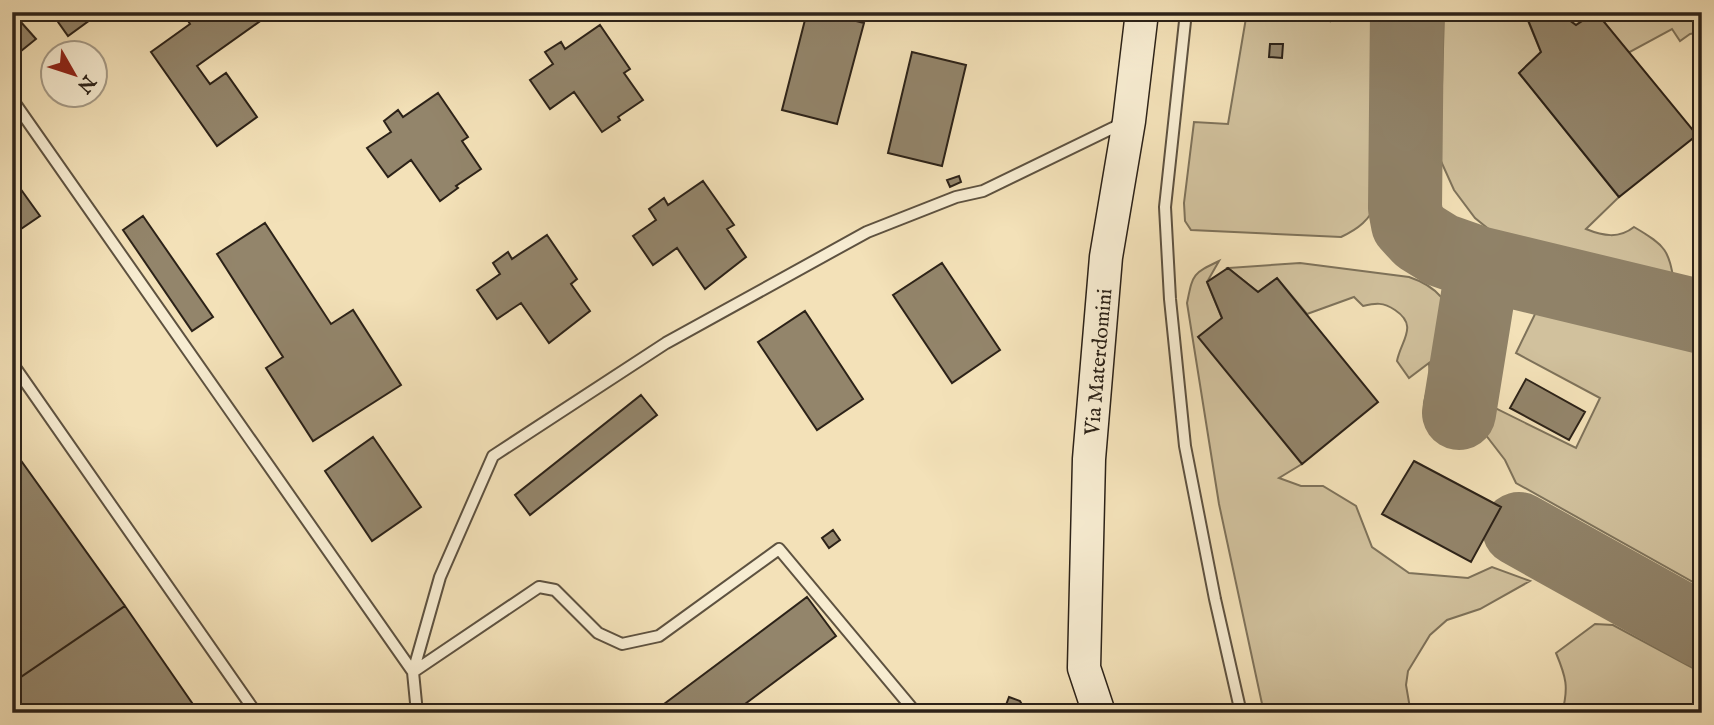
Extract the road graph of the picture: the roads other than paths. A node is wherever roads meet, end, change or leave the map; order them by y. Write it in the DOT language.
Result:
graph roads {
  1 [pos="1142,12"];
  2 [pos="1186,12"];
  3 [pos="12,99"];
  4 [pos="1129,118"];
  5 [pos="12,363"];
  6 [pos="413,672"];
  7 [pos="256,713"];
  8 [pos="417,713"];
  9 [pos="916,713"];
  10 [pos="1099,713"];
  11 [pos="1241,713"];
  1 -- 4 [label="street, Via Materdomini"];
  2 -- 11 [label="lane"];
  3 -- 6 [label="lane"];
  4 -- 6 [label="lane"];
  4 -- 10 [label="street, Via Materdomini"];
  5 -- 7 [label="lane"];
  6 -- 8 [label="lane"];
  6 -- 9 [label="lane"];
}
